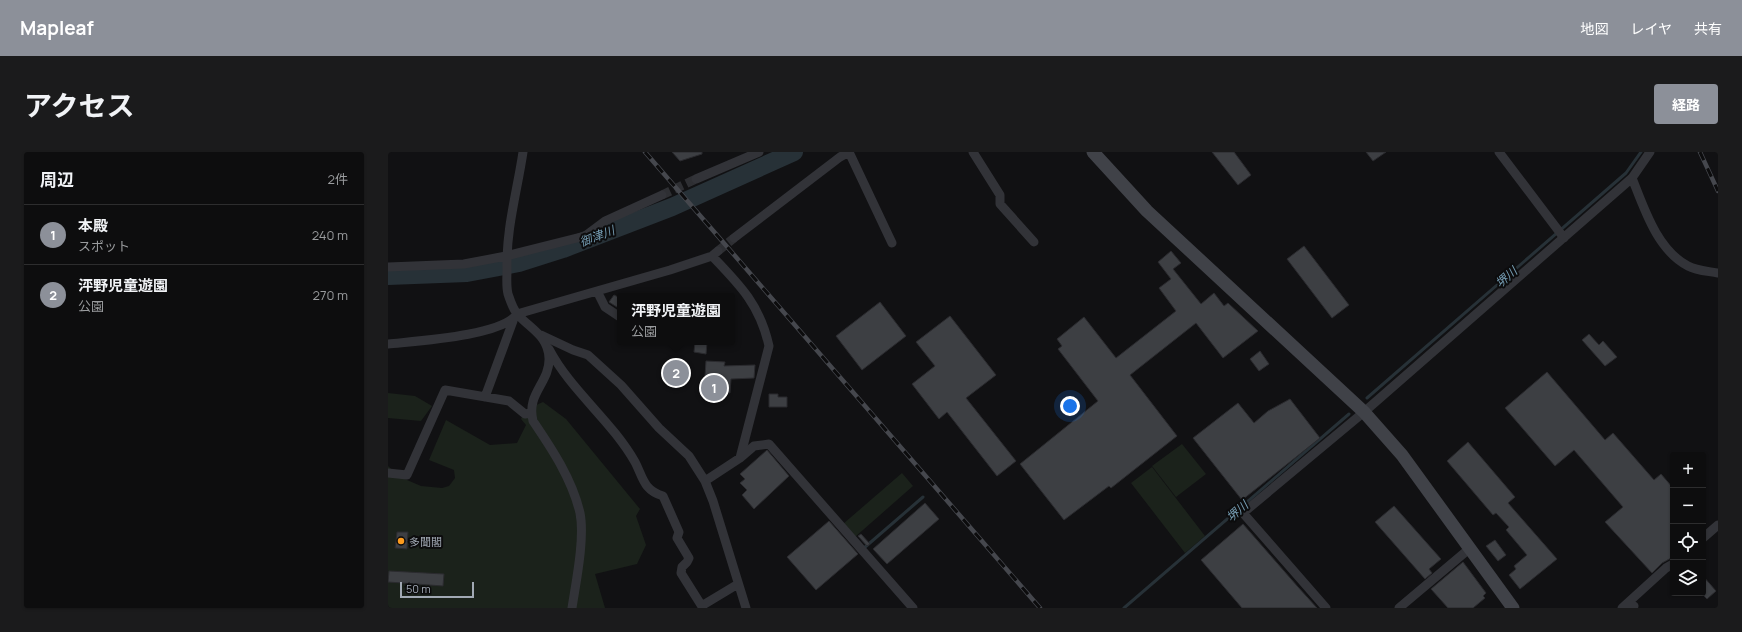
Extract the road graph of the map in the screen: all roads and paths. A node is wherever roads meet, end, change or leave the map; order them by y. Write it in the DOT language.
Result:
graph roads {
  1 [pos="523,152"];
  2 [pos="759,152"];
  3 [pos="849,152"];
  4 [pos="973,152"];
  5 [pos="1093,152"];
  6 [pos="1499,152"];
  7 [pos="1650,152"];
  8 [pos="1632,178"];
  9 [pos="696,179"];
  10 [pos="662,195"];
  11 [pos="1560,232"];
  12 [pos="734,238"];
  13 [pos="1034,242"];
  14 [pos="892,243"];
  15 [pos="506,258"];
  16 [pos="388,267"];
  17 [pos="1718,273"];
  18 [pos="597,291"];
  19 [pos="617,315"];
  20 [pos="515,317"];
  21 [pos="541,335"];
  22 [pos="388,344"];
  23 [pos="547,344"];
  24 [pos="485,397"];
  25 [pos="1364,412"];
  26 [pos="531,413"];
  27 [pos="740,458"];
  28 [pos="388,473"];
  29 [pos="705,481"];
  30 [pos="1718,524"];
  31 [pos="1706,535"];
  32 [pos="1469,548"];
  33 [pos="1670,566"];
  34 [pos="738,584"];
  35 [pos="1633,606"];
  36 [pos="703,607"];
  37 [pos="572,608"];
  38 [pos="746,608"];
  39 [pos="913,608"];
  40 [pos="1326,608"];
  41 [pos="1399,608"];
  42 [pos="1513,608"];
  43 [pos="1622,608"];
  1 -- 15 [label="street"];
  2 -- 9 [label="street"];
  3 -- 12 [label="street"];
  3 -- 14 [label="street"];
  4 -- 13 [label="street"];
  5 -- 25 [label="street"];
  6 -- 11 [label="street"];
  7 -- 8 [label="street"];
  8 -- 11 [label="street"];
  8 -- 17 [label="street"];
  10 -- 15 [label="street"];
  11 -- 25 [label="street"];
  15 -- 16 [label="street"];
  15 -- 20 [label="street"];
  18 -- 19 [label="street"];
  18 -- 20 [label="street"];
  18 -- 27 [label="street"];
  20 -- 21 [label="street"];
  20 -- 22 [label="street"];
  20 -- 24 [label="street"];
  21 -- 23 [label="street"];
  21 -- 29 [label="street"];
  23 -- 26 [label="street"];
  23 -- 36 [label="street"];
  24 -- 26 [label="street"];
  24 -- 28 [label="street"];
  25 -- 32 [label="street"];
  25 -- 40 [label="street"];
  26 -- 37 [label="street"];
  27 -- 29 [label="street"];
  27 -- 39 [label="street"];
  29 -- 34 [label="street"];
  30 -- 31 [label="street"];
  32 -- 41 [label="street"];
  32 -- 42 [label="street"];
  33 -- 35 [label="street"];
  34 -- 36 [label="street"];
  34 -- 38 [label="street"];
  35 -- 43 [label="street"];
}
